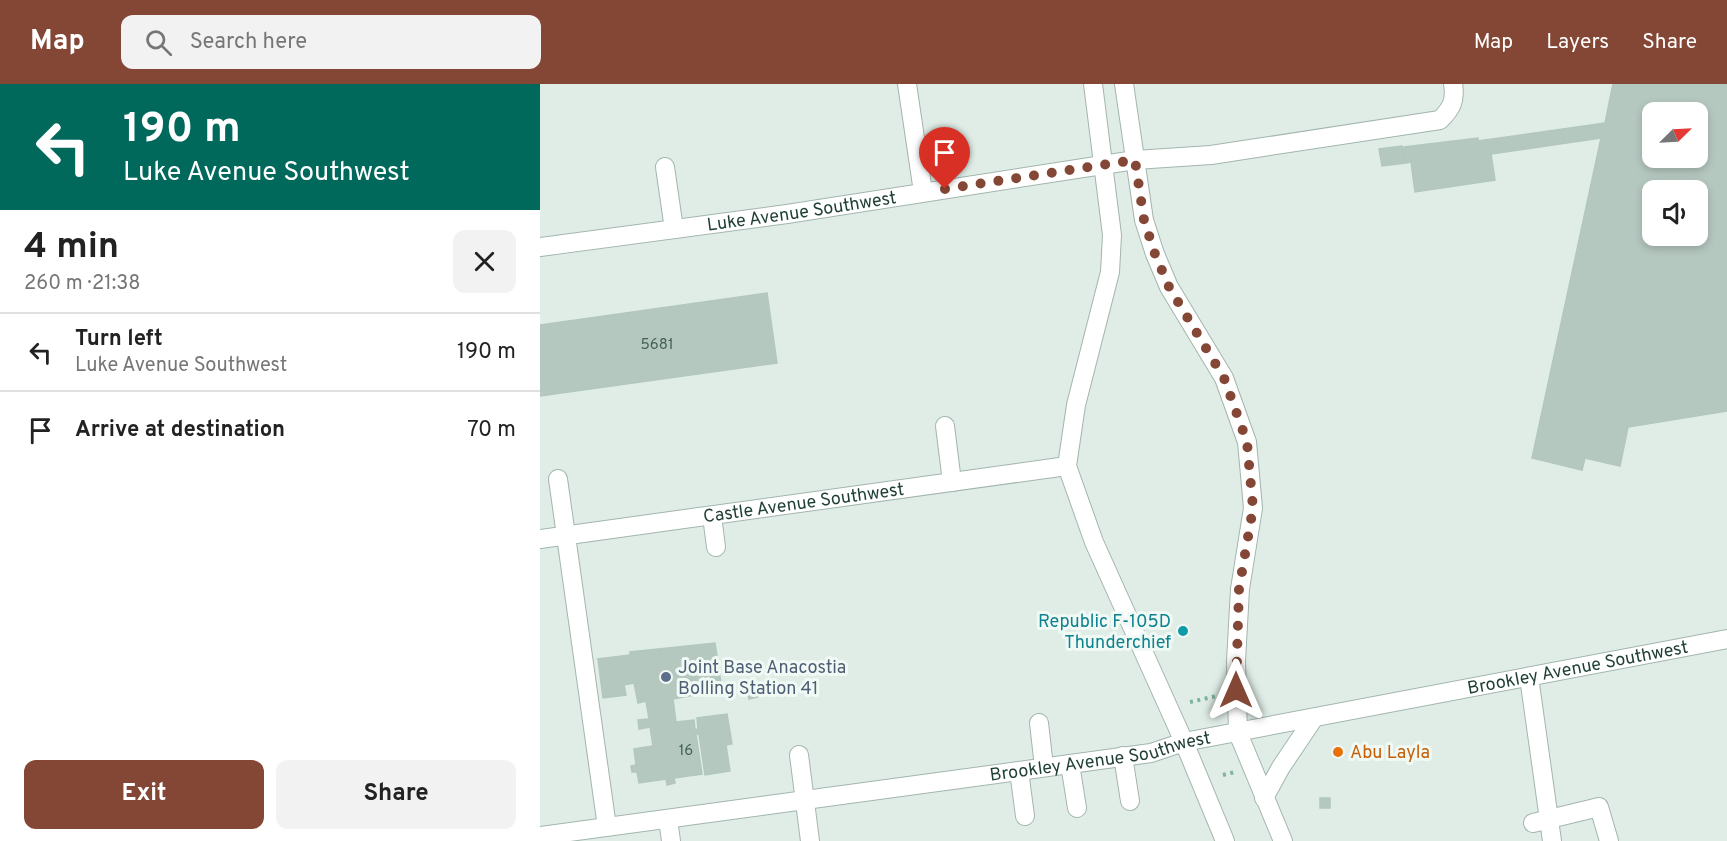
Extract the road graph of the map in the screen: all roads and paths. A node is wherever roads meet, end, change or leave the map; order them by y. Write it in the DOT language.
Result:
graph roads {
  1 [pos="907,84"];
  2 [pos="1092,84"];
  3 [pos="1124,84"];
  4 [pos="1453,84"];
  5 [pos="1135,160"];
  6 [pos="1103,165"];
  7 [pos="665,167"];
  8 [pos="923,192"];
  9 [pos="674,229"];
  10 [pos="540,247"];
  11 [pos="945,426"];
  12 [pos="1067,466"];
  13 [pos="558,479"];
  14 [pos="952,482"];
  15 [pos="712,516"];
  16 [pos="566,535"];
  17 [pos="540,539"];
  18 [pos="716,547"];
  19 [pos="1727,639"];
  20 [pos="1529,677"];
  21 [pos="1226,694"];
  22 [pos="1190,702"];
  23 [pos="1314,718"];
  24 [pos="1039,723"];
  25 [pos="1238,733"];
  26 [pos="1184,742"];
  27 [pos="799,755"];
  28 [pos="1123,756"];
  29 [pos="1070,764"];
  30 [pos="1044,767"];
  31 [pos="1019,771"];
  32 [pos="1235,772"];
  33 [pos="1223,775"];
  34 [pos="1264,798"];
  35 [pos="805,800"];
  36 [pos="1130,801"];
  37 [pos="1077,808"];
  38 [pos="1025,816"];
  39 [pos="668,819"];
  40 [pos="1541,822"];
  41 [pos="607,827"];
  42 [pos="540,839"];
  43 [pos="671,841"];
  44 [pos="810,841"];
  45 [pos="1225,841"];
  46 [pos="1284,841"];
  47 [pos="1552,841"];
  48 [pos="1609,841"];
  1 -- 8 [label="street"];
  2 -- 6 [label="street"];
  3 -- 5 [label="street"];
  4 -- 5 [label="street, Luke Avenue Southwest"];
  5 -- 6 [label="street, Luke Avenue Southwest"];
  5 -- 25 [label="street"];
  6 -- 8 [label="street, Luke Avenue Southwest"];
  6 -- 12 [label="street"];
  7 -- 9 [label="street"];
  8 -- 9 [label="street, Luke Avenue Southwest"];
  9 -- 10 [label="street, Luke Avenue Southwest"];
  11 -- 14 [label="street"];
  12 -- 14 [label="street, Castle Avenue Southwest"];
  12 -- 26 [label="street"];
  13 -- 16 [label="street"];
  14 -- 15 [label="street, Castle Avenue Southwest"];
  15 -- 16 [label="street, Castle Avenue Southwest"];
  15 -- 18 [label="street"];
  16 -- 17 [label="street, Castle Avenue Southwest"];
  16 -- 41 [label="street"];
  19 -- 20 [label="street, Brookley Avenue Southwest"];
  20 -- 23 [label="street, Brookley Avenue Southwest"];
  20 -- 40 [label="street"];
  21 -- 22 [label="path"];
  23 -- 25 [label="street, Brookley Avenue Southwest"];
  23 -- 34 [label="street"];
  24 -- 30 [label="street"];
  25 -- 26 [label="street, Brookley Avenue Southwest"];
  25 -- 34 [label="street"];
  26 -- 28 [label="street, Brookley Avenue Southwest"];
  26 -- 45 [label="street"];
  27 -- 35 [label="street"];
  28 -- 29 [label="street, Brookley Avenue Southwest"];
  28 -- 36 [label="street"];
  29 -- 30 [label="street, Brookley Avenue Southwest"];
  29 -- 37 [label="street"];
  30 -- 31 [label="street, Brookley Avenue Southwest"];
  31 -- 35 [label="street, Brookley Avenue Southwest"];
  31 -- 38 [label="street"];
  32 -- 33 [label="path"];
  34 -- 46 [label="street"];
  35 -- 39 [label="street, Brookley Avenue Southwest"];
  35 -- 44 [label="street"];
  39 -- 41 [label="street, Brookley Avenue Southwest"];
  39 -- 43 [label="street"];
  40 -- 47 [label="street"];
  40 -- 48 [label="street"];
  41 -- 42 [label="street, Brookley Avenue Southwest"];
}
